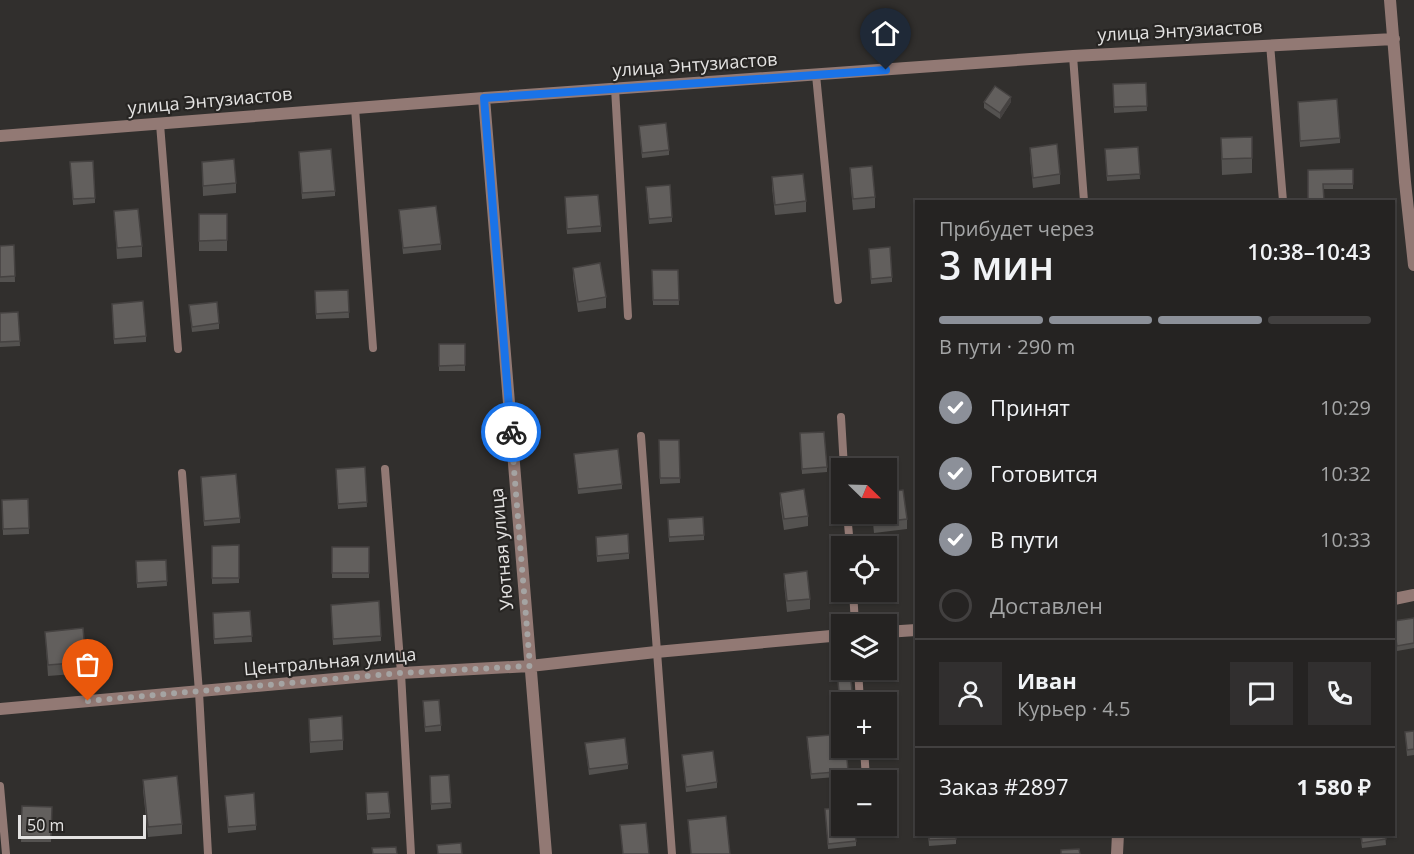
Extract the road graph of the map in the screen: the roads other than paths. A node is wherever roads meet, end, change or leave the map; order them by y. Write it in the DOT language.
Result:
graph roads {
  1 [pos="1390,0"];
  2 [pos="1394,39"];
  3 [pos="1270,44"];
  4 [pos="1073,56"];
  5 [pos="816,75"];
  6 [pos="615,88"];
  7 [pos="484,98"];
  8 [pos="355,108"];
  9 [pos="160,124"];
  10 [pos="0,136"];
  11 [pos="1409,182"];
  12 [pos="1084,200"];
  13 [pos="1283,200"];
  14 [pos="1414,265"];
  15 [pos="838,300"];
  16 [pos="628,316"];
  17 [pos="373,348"];
  18 [pos="178,349"];
  19 [pos="841,417"];
  20 [pos="641,436"];
  21 [pos="843,458"];
  22 [pos="385,469"];
  23 [pos="182,473"];
  24 [pos="1414,595"];
  25 [pos="1395,599"];
  26 [pos="915,630"];
  27 [pos="897,631"];
  28 [pos="831,636"];
  29 [pos="656,652"];
  30 [pos="530,666"];
  31 [pos="401,673"];
  32 [pos="199,692"];
  33 [pos="0,709"];
  34 [pos="0,786"];
  35 [pos="1118,836"];
  36 [pos="6,854"];
  37 [pos="208,854"];
  38 [pos="411,854"];
  39 [pos="546,854"];
  40 [pos="672,854"];
  41 [pos="1117,854"];
  1 -- 2 [label="street"];
  2 -- 3 [label="street, улица Энтузиастов"];
  2 -- 11 [label="street"];
  3 -- 4 [label="street, улица Энтузиастов"];
  3 -- 13 [label="lane"];
  4 -- 5 [label="street, улица Энтузиастов"];
  4 -- 12 [label="lane"];
  5 -- 6 [label="street, улица Энтузиастов"];
  5 -- 15 [label="lane"];
  6 -- 7 [label="street, улица Энтузиастов"];
  6 -- 16 [label="lane"];
  7 -- 8 [label="street, улица Энтузиастов"];
  7 -- 30 [label="street, Уютная улица"];
  8 -- 9 [label="street, улица Энтузиастов"];
  8 -- 17 [label="lane"];
  9 -- 10 [label="street, улица Энтузиастов"];
  9 -- 18 [label="lane"];
  11 -- 14 [label="street"];
  19 -- 21 [label="lane"];
  20 -- 29 [label="lane"];
  22 -- 31 [label="lane"];
  23 -- 32 [label="lane"];
  24 -- 25 [label="street"];
  26 -- 27 [label="street"];
  28 -- 29 [label="street, Центральная улица"];
  29 -- 30 [label="street, Центральная улица"];
  29 -- 40 [label="lane"];
  30 -- 31 [label="street, Центральная улица"];
  30 -- 39 [label="street, Уютная улица"];
  31 -- 32 [label="street, Центральная улица"];
  31 -- 38 [label="lane"];
  32 -- 33 [label="street, Центральная улица"];
  32 -- 37 [label="lane"];
  34 -- 36 [label="lane"];
  35 -- 41 [label="street"];
}
